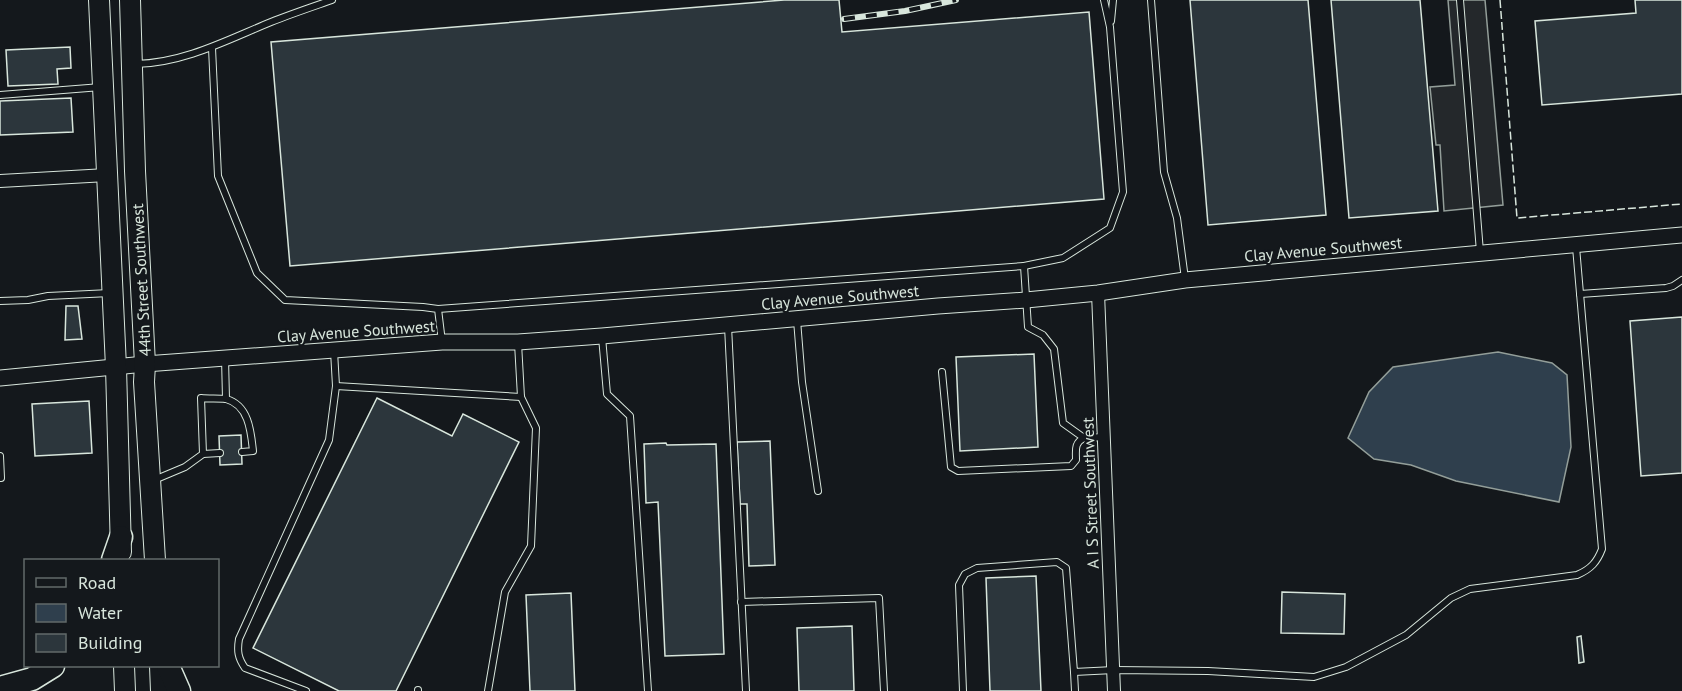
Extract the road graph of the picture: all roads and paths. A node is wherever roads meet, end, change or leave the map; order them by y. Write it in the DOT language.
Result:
graph roads {
  1 [pos="99,0"];
  2 [pos="130,0"];
  3 [pos="332,0"];
  4 [pos="1104,0"];
  5 [pos="1113,0"];
  6 [pos="1151,0"];
  7 [pos="1460,0"];
  8 [pos="1110,27"];
  9 [pos="212,48"];
  10 [pos="132,64"];
  11 [pos="103,87"];
  12 [pos="0,95"];
  13 [pos="106,175"];
  14 [pos="0,181"];
  15 [pos="1682,235"];
  16 [pos="1576,246"];
  17 [pos="1480,253"];
  18 [pos="1024,266"];
  19 [pos="1185,280"];
  20 [pos="1682,280"];
  21 [pos="112,293"];
  22 [pos="1098,293"];
  23 [pos="1580,294"];
  24 [pos="1026,300"];
  25 [pos="0,301"];
  26 [pos="438,309"];
  27 [pos="797,319"];
  28 [pos="728,325"];
  29 [pos="602,336"];
  30 [pos="442,342"];
  31 [pos="518,342"];
  32 [pos="334,350"];
  33 [pos="225,358"];
  34 [pos="145,364"];
  35 [pos="116,367"];
  36 [pos="942,372"];
  37 [pos="0,378"];
  38 [pos="336,386"];
  39 [pos="521,397"];
  40 [pos="226,399"];
  41 [pos="1104,437"];
  42 [pos="1084,438"];
  43 [pos="242,452"];
  44 [pos="220,453"];
  45 [pos="203,454"];
  46 [pos="0,456"];
  47 [pos="1,478"];
  48 [pos="151,482"];
  49 [pos="818,491"];
  50 [pos="121,537"];
  51 [pos="114,559"];
  52 [pos="121,559"];
  53 [pos="155,559"];
  54 [pos="741,602"];
  55 [pos="51,667"];
  56 [pos="124,667"];
  57 [pos="160,667"];
  58 [pos="168,667"];
  59 [pos="1114,670"];
  60 [pos="1074,672"];
  61 [pos="0,688"];
  62 [pos="125,691"];
  63 [pos="161,691"];
  64 [pos="179,691"];
  65 [pos="306,691"];
  66 [pos="488,691"];
  67 [pos="648,691"];
  68 [pos="746,691"];
  69 [pos="885,691"];
  70 [pos="963,691"];
  71 [pos="1075,691"];
  72 [pos="1114,691"];
  1 -- 11 [label="main road, 44th Street Southwest"];
  2 -- 10 [label="main road, 44th Street Southwest"];
  3 -- 9 [label="lane"];
  4 -- 8 [label="lane"];
  5 -- 8 [label="lane"];
  6 -- 19 [label="lane"];
  7 -- 17 [label="lane"];
  8 -- 18 [label="lane"];
  9 -- 10 [label="lane"];
  9 -- 26 [label="lane"];
  10 -- 34 [label="main road, 44th Street Southwest"];
  11 -- 12 [label="lane"];
  11 -- 13 [label="main road, 44th Street Southwest"];
  13 -- 14 [label="street"];
  13 -- 21 [label="main road, 44th Street Southwest"];
  15 -- 16 [label="street, Clay Avenue Southwest"];
  16 -- 17 [label="street, Clay Avenue Southwest"];
  16 -- 23 [label="lane"];
  17 -- 19 [label="street, Clay Avenue Southwest"];
  18 -- 24 [label="lane"];
  18 -- 26 [label="lane"];
  19 -- 22 [label="street, Clay Avenue Southwest"];
  20 -- 23 [label="lane"];
  21 -- 25 [label="lane"];
  21 -- 35 [label="main road, 44th Street Southwest"];
  22 -- 24 [label="street, Clay Avenue Southwest"];
  22 -- 41 [label="street, A I S Street Southwest"];
  23 -- 59 [label="lane"];
  24 -- 27 [label="street, Clay Avenue Southwest"];
  24 -- 42 [label="lane"];
  26 -- 30 [label="lane"];
  27 -- 28 [label="street, Clay Avenue Southwest"];
  27 -- 49 [label="lane"];
  28 -- 29 [label="street, Clay Avenue Southwest"];
  28 -- 54 [label="lane"];
  29 -- 31 [label="street, Clay Avenue Southwest"];
  29 -- 67 [label="lane"];
  30 -- 31 [label="street, Clay Avenue Southwest"];
  30 -- 32 [label="street, Clay Avenue Southwest"];
  31 -- 39 [label="lane"];
  32 -- 33 [label="street, Clay Avenue Southwest"];
  32 -- 38 [label="lane"];
  33 -- 34 [label="street, Clay Avenue Southwest"];
  33 -- 40 [label="lane"];
  34 -- 35 [label="street, Clay Avenue Southwest"];
  34 -- 48 [label="main road, 44th Street Southwest"];
  35 -- 37 [label="street, Clay Avenue Southwest"];
  35 -- 50 [label="main road, 44th Street Southwest"];
  36 -- 42 [label="lane"];
  38 -- 39 [label="lane"];
  38 -- 65 [label="lane"];
  39 -- 66 [label="lane"];
  40 -- 43 [label="lane"];
  40 -- 45 [label="lane"];
  41 -- 42 [label="lane"];
  41 -- 59 [label="street, A I S Street Southwest"];
  44 -- 45 [label="lane"];
  45 -- 48 [label="lane"];
  46 -- 47 [label="lane"];
  48 -- 53 [label="main road, 44th Street Southwest"];
  50 -- 51 [label="highway"];
  50 -- 52 [label="main road, 44th Street Southwest"];
  54 -- 68 [label="lane"];
  54 -- 69 [label="lane"];
  55 -- 61 [label="highway"];
  56 -- 62 [label="main road"];
  57 -- 63 [label="main road"];
  58 -- 64 [label="highway"];
  59 -- 60 [label="lane"];
  59 -- 72 [label="street, A I S Street Southwest"];
  60 -- 70 [label="lane"];
  60 -- 71 [label="lane"];
}
